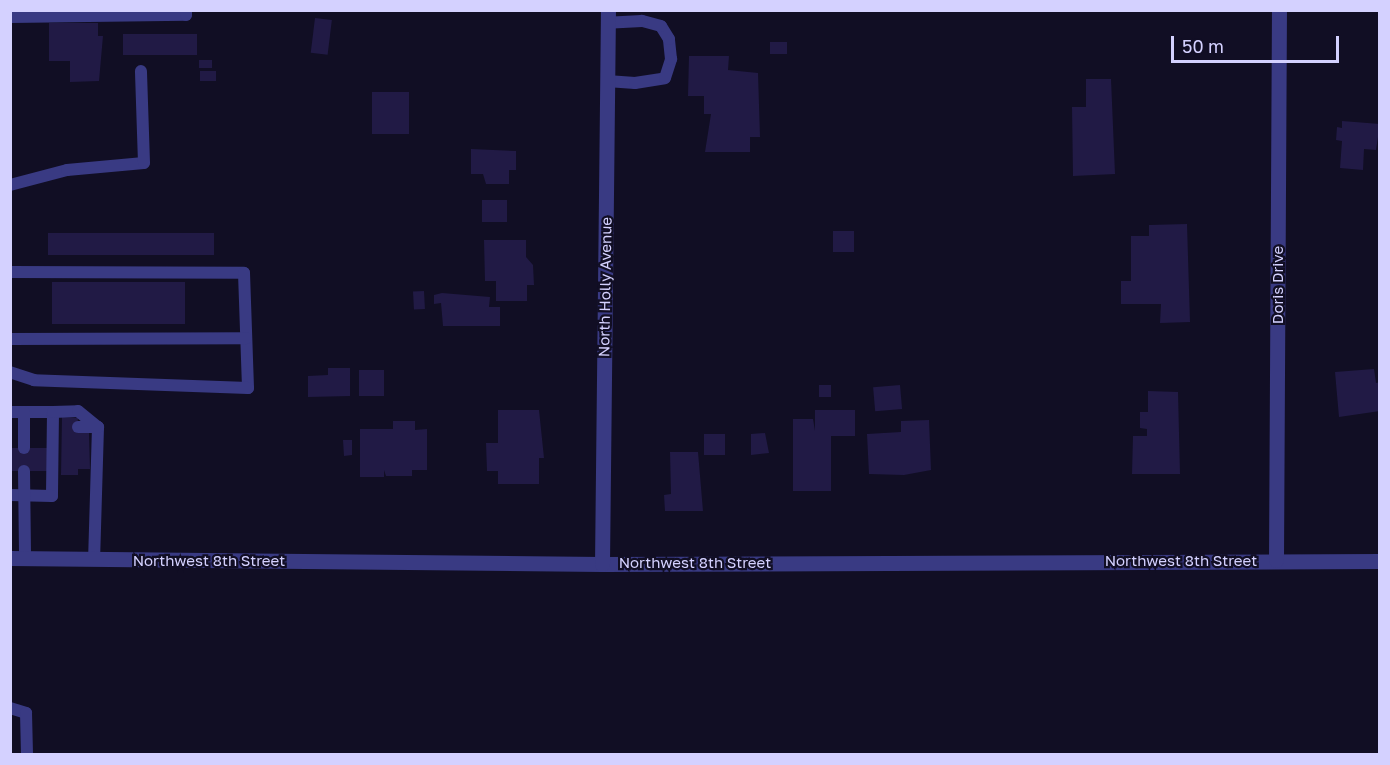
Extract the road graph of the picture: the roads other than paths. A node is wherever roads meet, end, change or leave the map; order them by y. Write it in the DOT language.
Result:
graph roads {
  1 [pos="186,10"];
  2 [pos="1279,10"];
  3 [pos="108,13"];
  4 [pos="10,17"];
  5 [pos="608,17"];
  6 [pos="141,71"];
  7 [pos="607,81"];
  8 [pos="10,185"];
  9 [pos="10,272"];
  10 [pos="246,338"];
  11 [pos="10,339"];
  12 [pos="10,372"];
  13 [pos="10,412"];
  14 [pos="24,412"];
  15 [pos="53,412"];
  16 [pos="78,427"];
  17 [pos="98,427"];
  18 [pos="24,448"];
  19 [pos="24,471"];
  20 [pos="10,495"];
  21 [pos="25,495"];
  22 [pos="18,558"];
  23 [pos="94,560"];
  24 [pos="1276,560"];
  25 [pos="1380,561"];
  26 [pos="602,564"];
  27 [pos="10,708"];
  28 [pos="27,754"];
  1 -- 3 [label="lane"];
  2 -- 24 [label="street, Doris Drive"];
  3 -- 4 [label="lane"];
  5 -- 7 [label="street, North Holly Avenue"];
  5 -- 7 [label="lane"];
  6 -- 8 [label="lane"];
  7 -- 26 [label="street, North Holly Avenue"];
  9 -- 10 [label="lane"];
  10 -- 11 [label="lane"];
  10 -- 12 [label="lane"];
  13 -- 14 [label="lane"];
  14 -- 15 [label="lane"];
  14 -- 18 [label="lane"];
  15 -- 17 [label="lane"];
  15 -- 21 [label="lane"];
  16 -- 17 [label="lane"];
  17 -- 23 [label="lane"];
  19 -- 21 [label="lane"];
  20 -- 21 [label="lane"];
  21 -- 22 [label="lane"];
  22 -- 23 [label="street, Northwest 8th Street"];
  23 -- 26 [label="street, Northwest 8th Street"];
  24 -- 25 [label="street, Northwest 8th Street"];
  24 -- 26 [label="street, Northwest 8th Street"];
  27 -- 28 [label="lane"];
}
